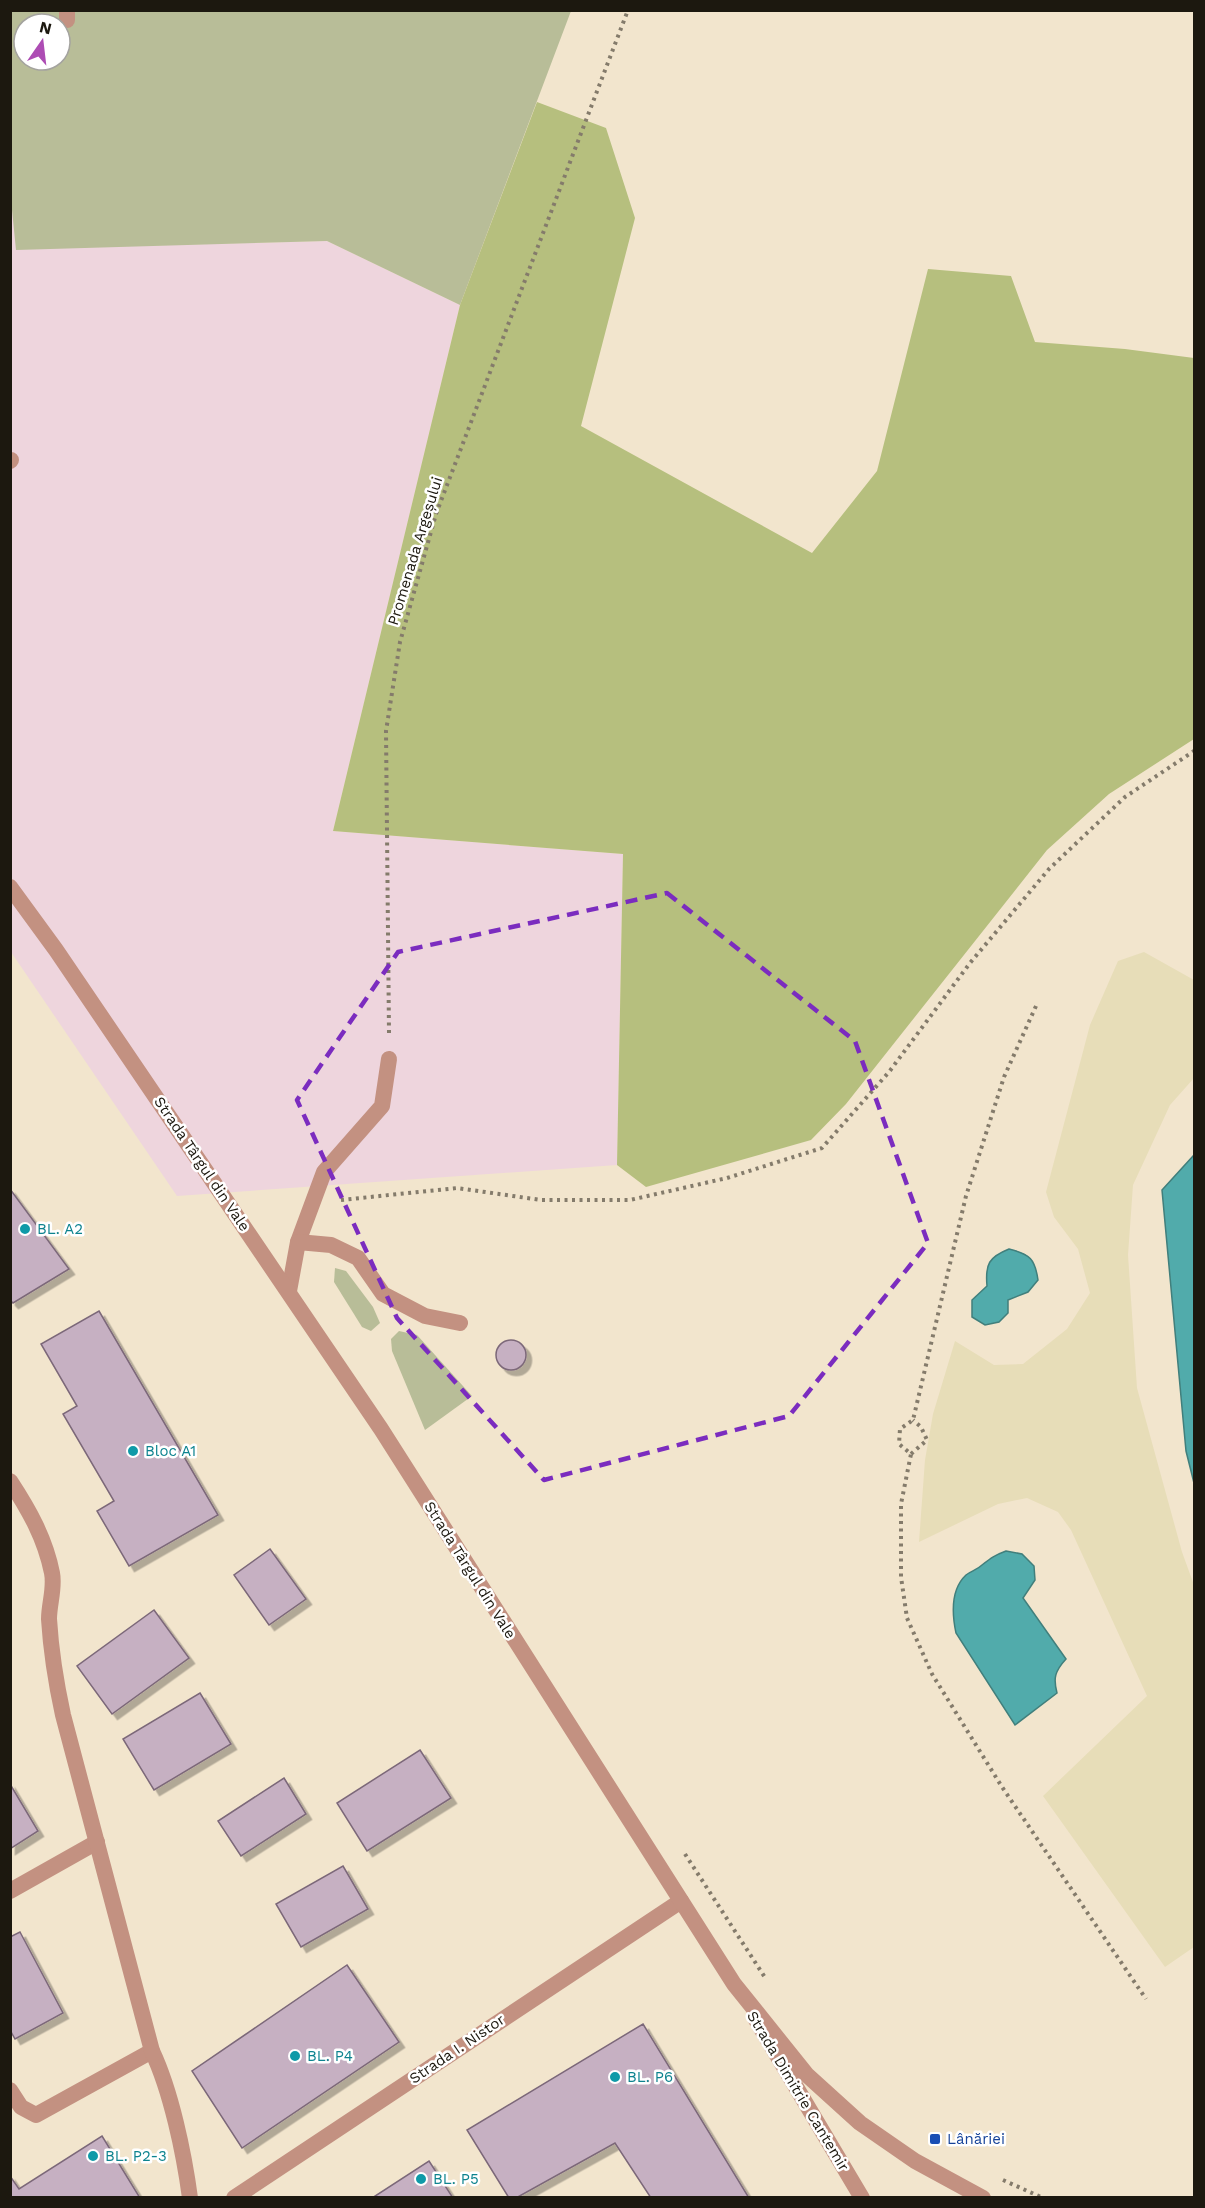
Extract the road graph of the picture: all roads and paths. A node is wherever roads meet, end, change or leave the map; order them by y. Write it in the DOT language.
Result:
graph roads {
  1 [pos="628,10"];
  2 [pos="1194,751"];
  3 [pos="10,887"];
  4 [pos="1036,1006"];
  5 [pos="389,1059"];
  6 [pos="313,1202"];
  7 [pos="298,1242"];
  8 [pos="289,1291"];
  9 [pos="460,1323"];
  10 [pos="913,1420"];
  11 [pos="911,1455"];
  12 [pos="10,1481"];
  13 [pos="97,1842"];
  14 [pos="683,1850"];
  15 [pos="10,1891"];
  16 [pos="681,1901"];
  17 [pos="767,1981"];
  18 [pos="734,1984"];
  19 [pos="1146,1999"];
  20 [pos="152,2050"];
  21 [pos="10,2090"];
  22 [pos="995,2176"];
  23 [pos="190,2198"];
  24 [pos="234,2198"];
  25 [pos="862,2198"];
  26 [pos="983,2198"];
  27 [pos="1043,2198"];
  1 -- 5 [label="path, Promenada Argeșului"];
  2 -- 6 [label="path"];
  3 -- 8 [label="street, Strada Târgul din Vale"];
  4 -- 10 [label="path"];
  5 -- 6 [label="street"];
  6 -- 7 [label="street"];
  7 -- 8 [label="street"];
  7 -- 9 [label="street"];
  8 -- 16 [label="street, Strada Târgul din Vale"];
  10 -- 11 [label="path"];
  10 -- 11 [label="path"];
  11 -- 19 [label="path"];
  12 -- 13 [label="street"];
  13 -- 15 [label="street"];
  13 -- 20 [label="street"];
  14 -- 17 [label="path"];
  16 -- 18 [label="street, Strada Târgul din Vale"];
  16 -- 24 [label="street, Strada I. Nistor"];
  18 -- 25 [label="street, Strada Dimitrie Cantemir"];
  18 -- 26 [label="street, Strada Târgul din Vale"];
  20 -- 21 [label="street"];
  20 -- 23 [label="street"];
  22 -- 27 [label="path"];
}
